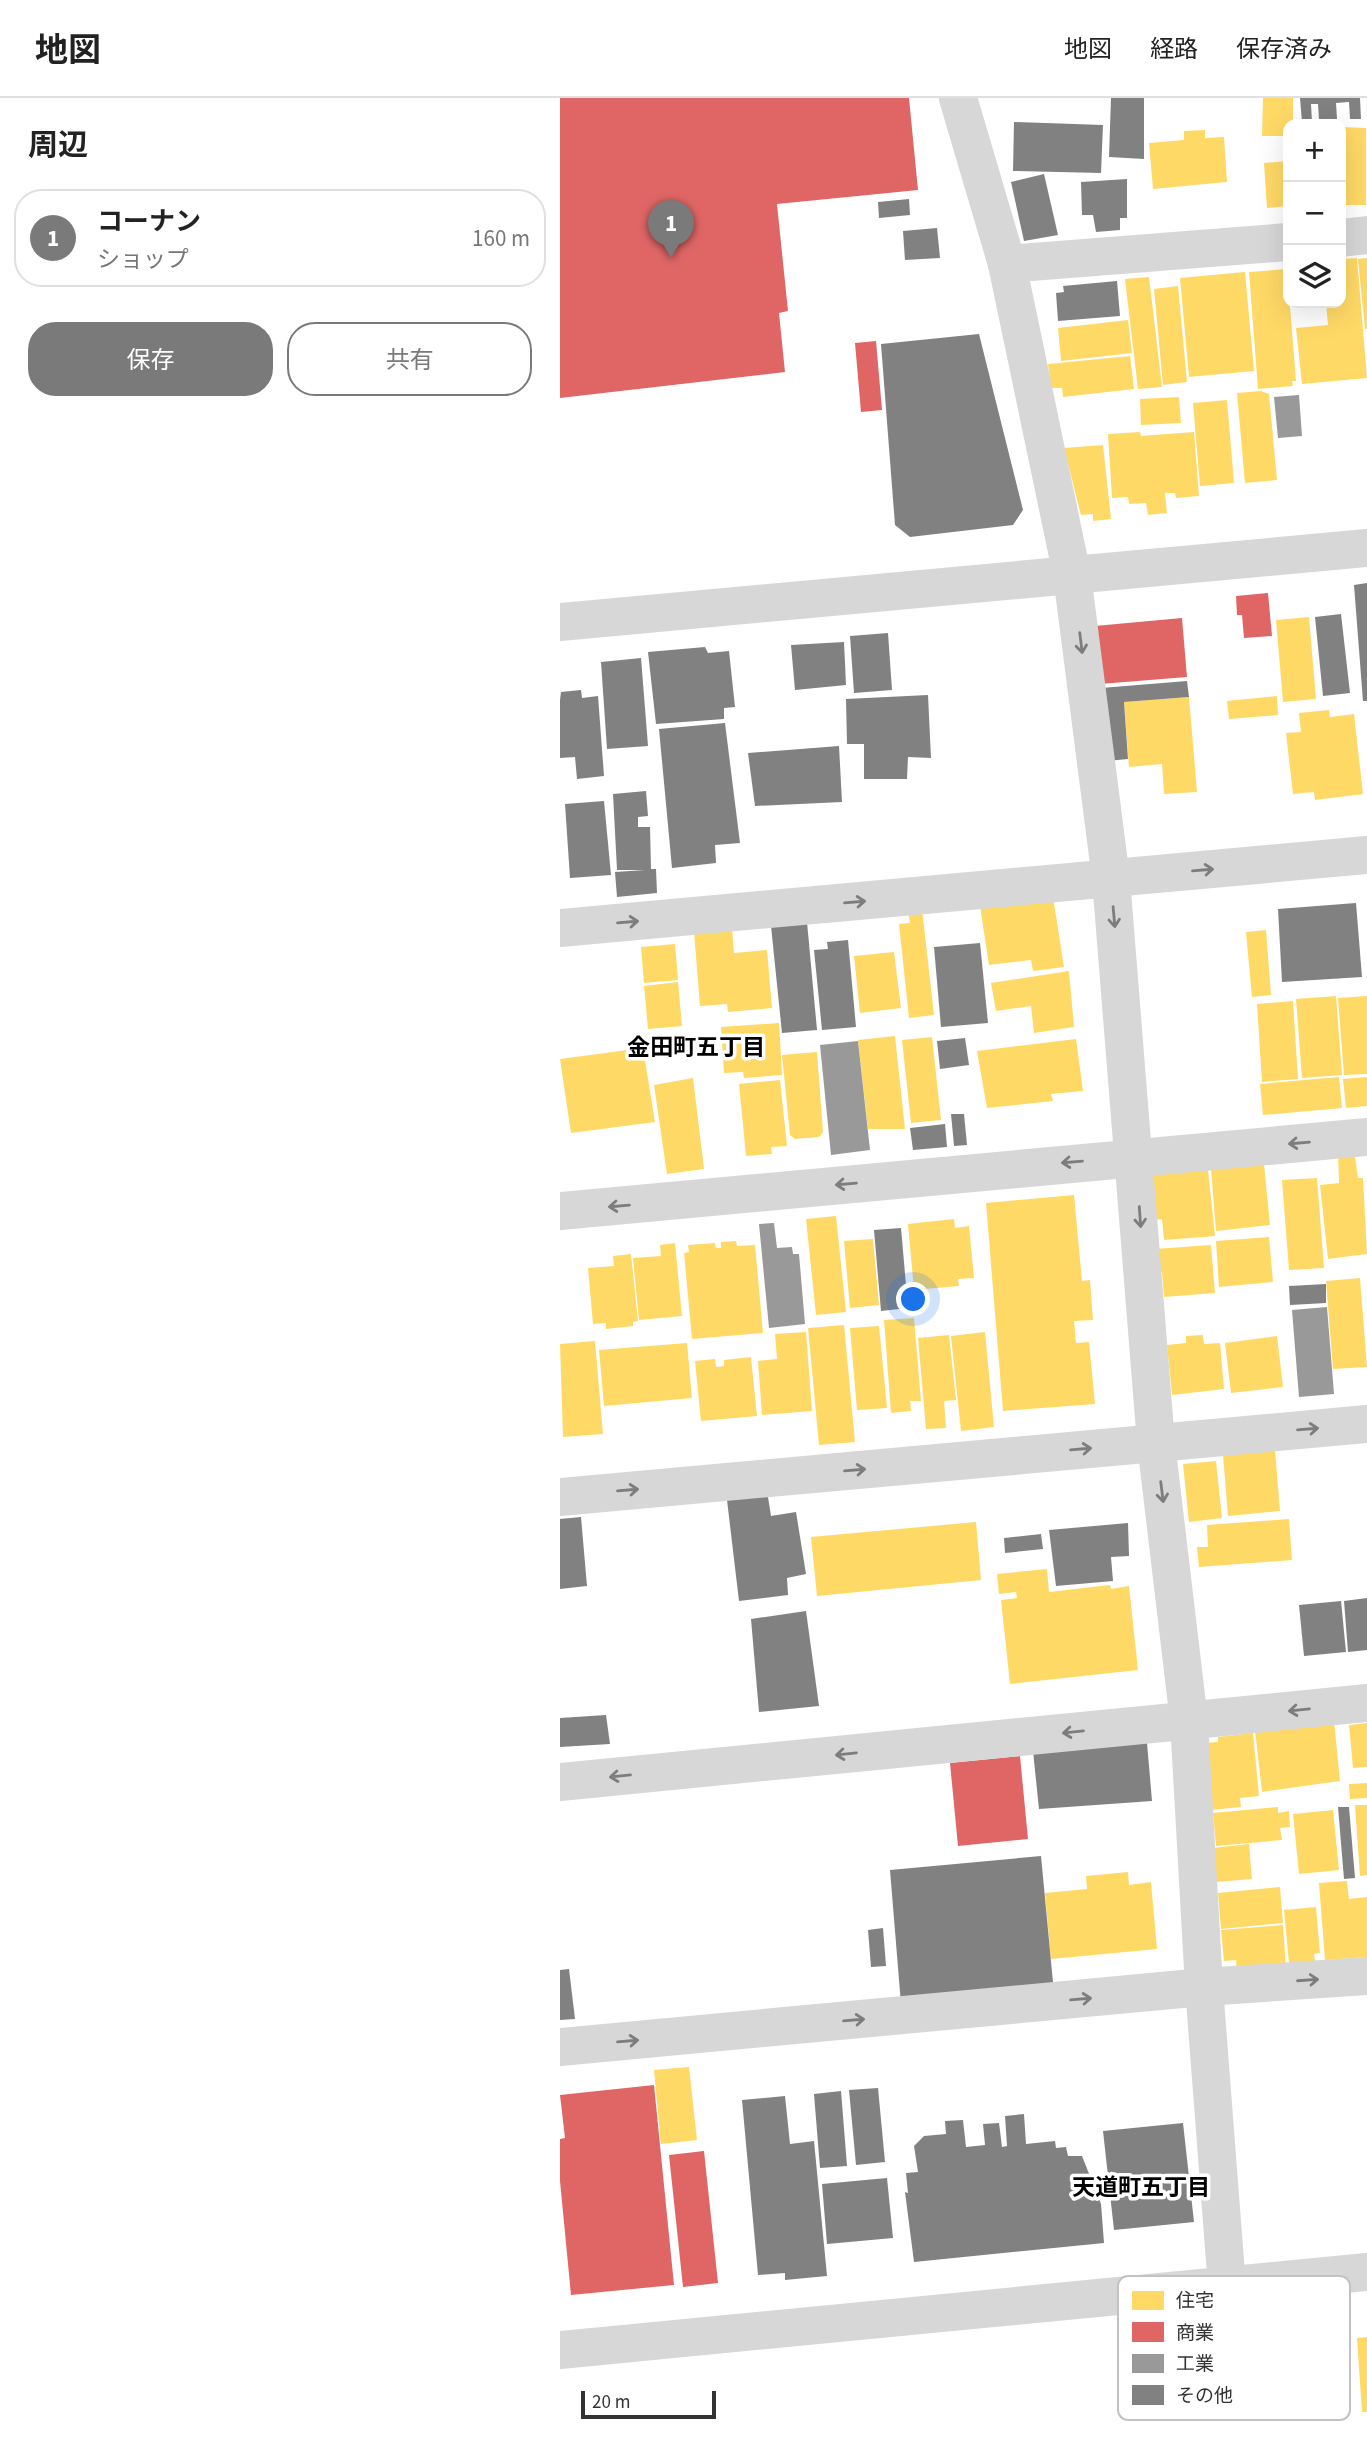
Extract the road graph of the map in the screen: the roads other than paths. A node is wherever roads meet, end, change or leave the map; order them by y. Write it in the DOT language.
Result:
graph roads {
  1 [pos="958,98"];
  2 [pos="1367,236"];
  3 [pos="1346,238"];
  4 [pos="1283,242"];
  5 [pos="1007,264"];
  6 [pos="1367,548"];
  7 [pos="1072,575"];
  8 [pos="560,622"];
  9 [pos="1367,855"];
  10 [pos="1111,879"];
  11 [pos="560,928"];
  12 [pos="1367,1137"];
  13 [pos="1135,1156"];
  14 [pos="560,1211"];
  15 [pos="1367,1424"];
  16 [pos="1156,1443"];
  17 [pos="560,1497"];
  18 [pos="1367,1703"];
  19 [pos="1189,1721"];
  20 [pos="560,1782"];
  21 [pos="1367,1976"];
  22 [pos="1204,1987"];
  23 [pos="560,2047"];
  24 [pos="1367,2272"];
  25 [pos="1226,2276"];
  26 [pos="1330,2276"];
  27 [pos="1118,2297"];
  28 [pos="560,2350"];
  1 -- 5 [label="street"];
  2 -- 3 [label="street"];
  4 -- 5 [label="street"];
  5 -- 7 [label="street"];
  6 -- 7 [label="street"];
  7 -- 8 [label="street"];
  7 -- 10 [label="street, one-way"];
  10 -- 9 [label="street, one-way"];
  11 -- 10 [label="street, one-way"];
  10 -- 13 [label="street, one-way"];
  12 -- 13 [label="street, one-way"];
  13 -- 14 [label="street, one-way"];
  13 -- 16 [label="street, one-way"];
  16 -- 15 [label="street, one-way"];
  17 -- 16 [label="street, one-way"];
  16 -- 19 [label="street, one-way"];
  18 -- 19 [label="street, one-way"];
  19 -- 20 [label="street, one-way"];
  19 -- 22 [label="street"];
  22 -- 21 [label="street, one-way"];
  23 -- 22 [label="street, one-way"];
  22 -- 25 [label="street"];
  24 -- 26 [label="street"];
  27 -- 28 [label="street"];
}
